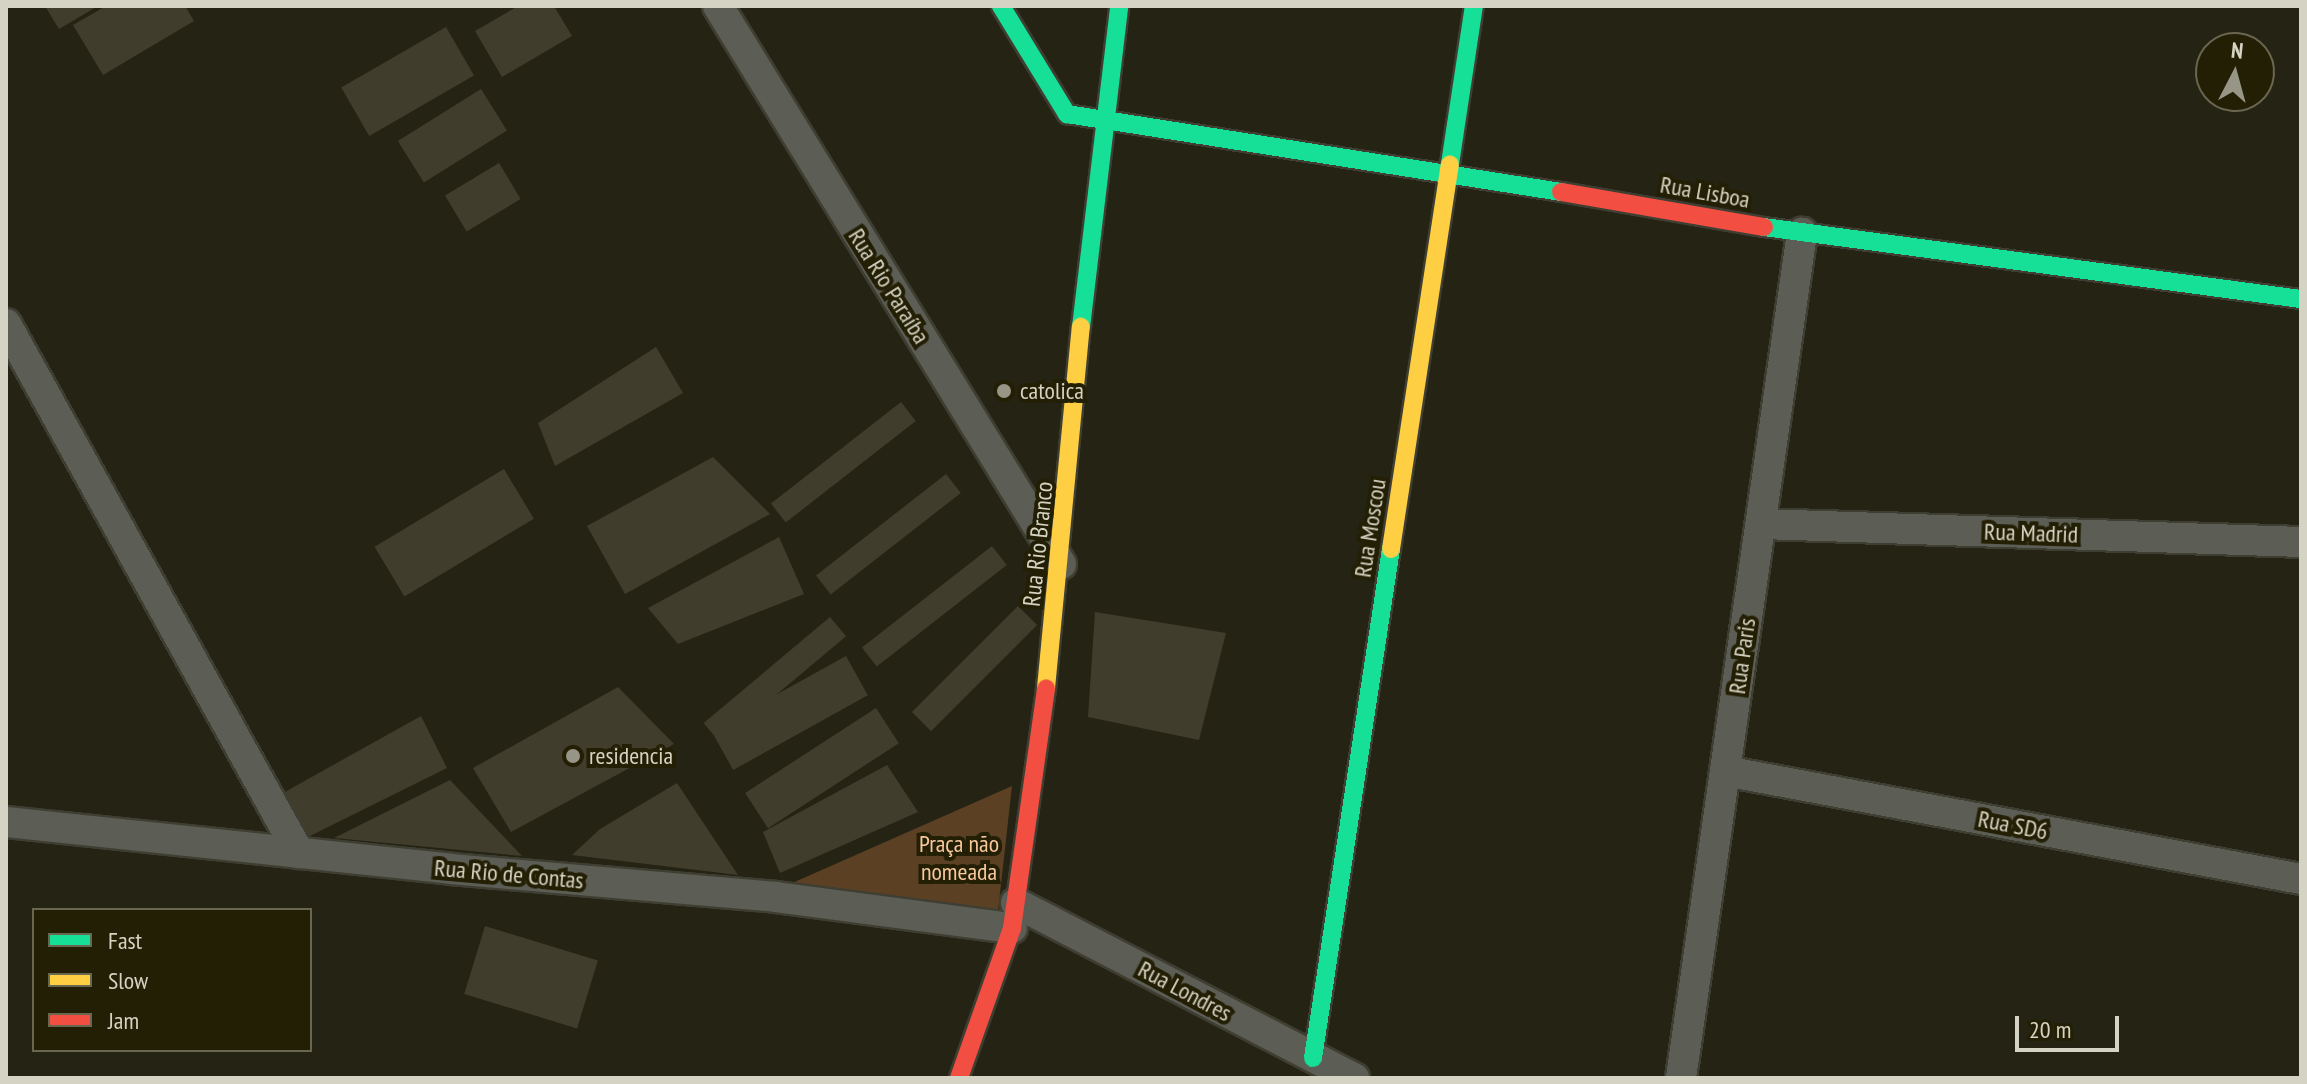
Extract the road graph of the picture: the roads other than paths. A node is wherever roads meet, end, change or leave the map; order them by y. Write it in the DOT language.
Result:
graph roads {
  1 [pos="718,6"];
  2 [pos="1001,6"];
  3 [pos="1119,6"];
  4 [pos="1474,6"];
  5 [pos="1103,123"];
  6 [pos="1450,173"];
  7 [pos="1802,233"];
  8 [pos="2301,299"];
  9 [pos="6,324"];
  10 [pos="1762,524"];
  11 [pos="2301,542"];
  12 [pos="1061,564"];
  13 [pos="1725,771"];
  14 [pos="6,822"];
  15 [pos="299,853"];
  16 [pos="2301,879"];
  17 [pos="1014,916"];
  18 [pos="1313,1058"];
  19 [pos="959,1078"];
  20 [pos="1354,1078"];
  21 [pos="1681,1078"];
  1 -- 12 [label="street, Rua Rio Paraíba"];
  2 -- 5 [label="street, Rua Lisboa"];
  3 -- 5 [label="street, Rua Rio Branco"];
  4 -- 6 [label="street, Rua Moscou"];
  5 -- 6 [label="street, Rua Lisboa"];
  5 -- 12 [label="street, Rua Rio Branco"];
  6 -- 7 [label="street, Rua Lisboa"];
  6 -- 18 [label="street, Rua Moscou"];
  7 -- 8 [label="street, Rua Lisboa"];
  7 -- 10 [label="street, Rua Paris"];
  9 -- 15 [label="street"];
  10 -- 11 [label="street, Rua Madrid"];
  10 -- 13 [label="street, Rua Paris"];
  12 -- 17 [label="street, Rua Rio Branco"];
  13 -- 16 [label="street, Rua SD6"];
  13 -- 21 [label="street, Rua Paris"];
  14 -- 15 [label="street, Rua Rio de Contas"];
  15 -- 17 [label="street, Rua Rio de Contas"];
  17 -- 18 [label="street, Rua Londres"];
  17 -- 19 [label="street, Rua Rio Branco"];
  18 -- 20 [label="street, Rua Londres"];
}
